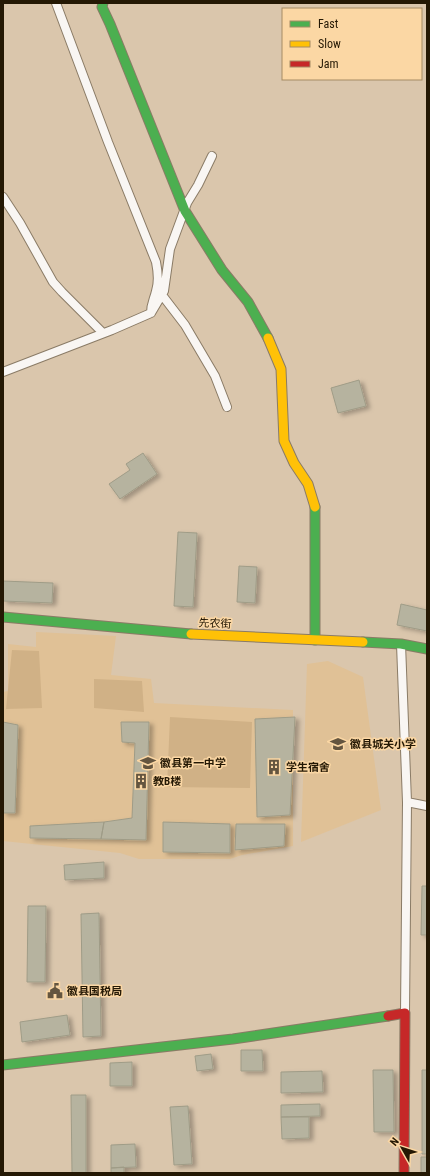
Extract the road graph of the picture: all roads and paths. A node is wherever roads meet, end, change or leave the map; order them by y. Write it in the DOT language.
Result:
graph roads {
  1 [pos="56,3"];
  2 [pos="103,3"];
  3 [pos="212,156"];
  4 [pos="3,197"];
  5 [pos="185,211"];
  6 [pos="162,295"];
  7 [pos="151,313"];
  8 [pos="103,334"];
  9 [pos="3,372"];
  10 [pos="227,406"];
  11 [pos="3,617"];
  12 [pos="315,640"];
  13 [pos="401,644"];
  14 [pos="427,649"];
  15 [pos="407,802"];
  16 [pos="427,806"];
  17 [pos="405,1013"];
  18 [pos="3,1065"];
  19 [pos="404,1173"];
  1 -- 7 [label="street"];
  2 -- 5 [label="street"];
  3 -- 5 [label="street"];
  4 -- 8 [label="street"];
  5 -- 6 [label="street"];
  5 -- 12 [label="street"];
  6 -- 7 [label="street"];
  6 -- 10 [label="street"];
  7 -- 8 [label="street"];
  8 -- 9 [label="street"];
  11 -- 12 [label="street, 先农街"];
  12 -- 13 [label="street, 先农街"];
  13 -- 14 [label="street, 先农街"];
  13 -- 15 [label="street"];
  15 -- 16 [label="street"];
  15 -- 17 [label="street"];
  17 -- 18 [label="street"];
  17 -- 19 [label="street"];
}
